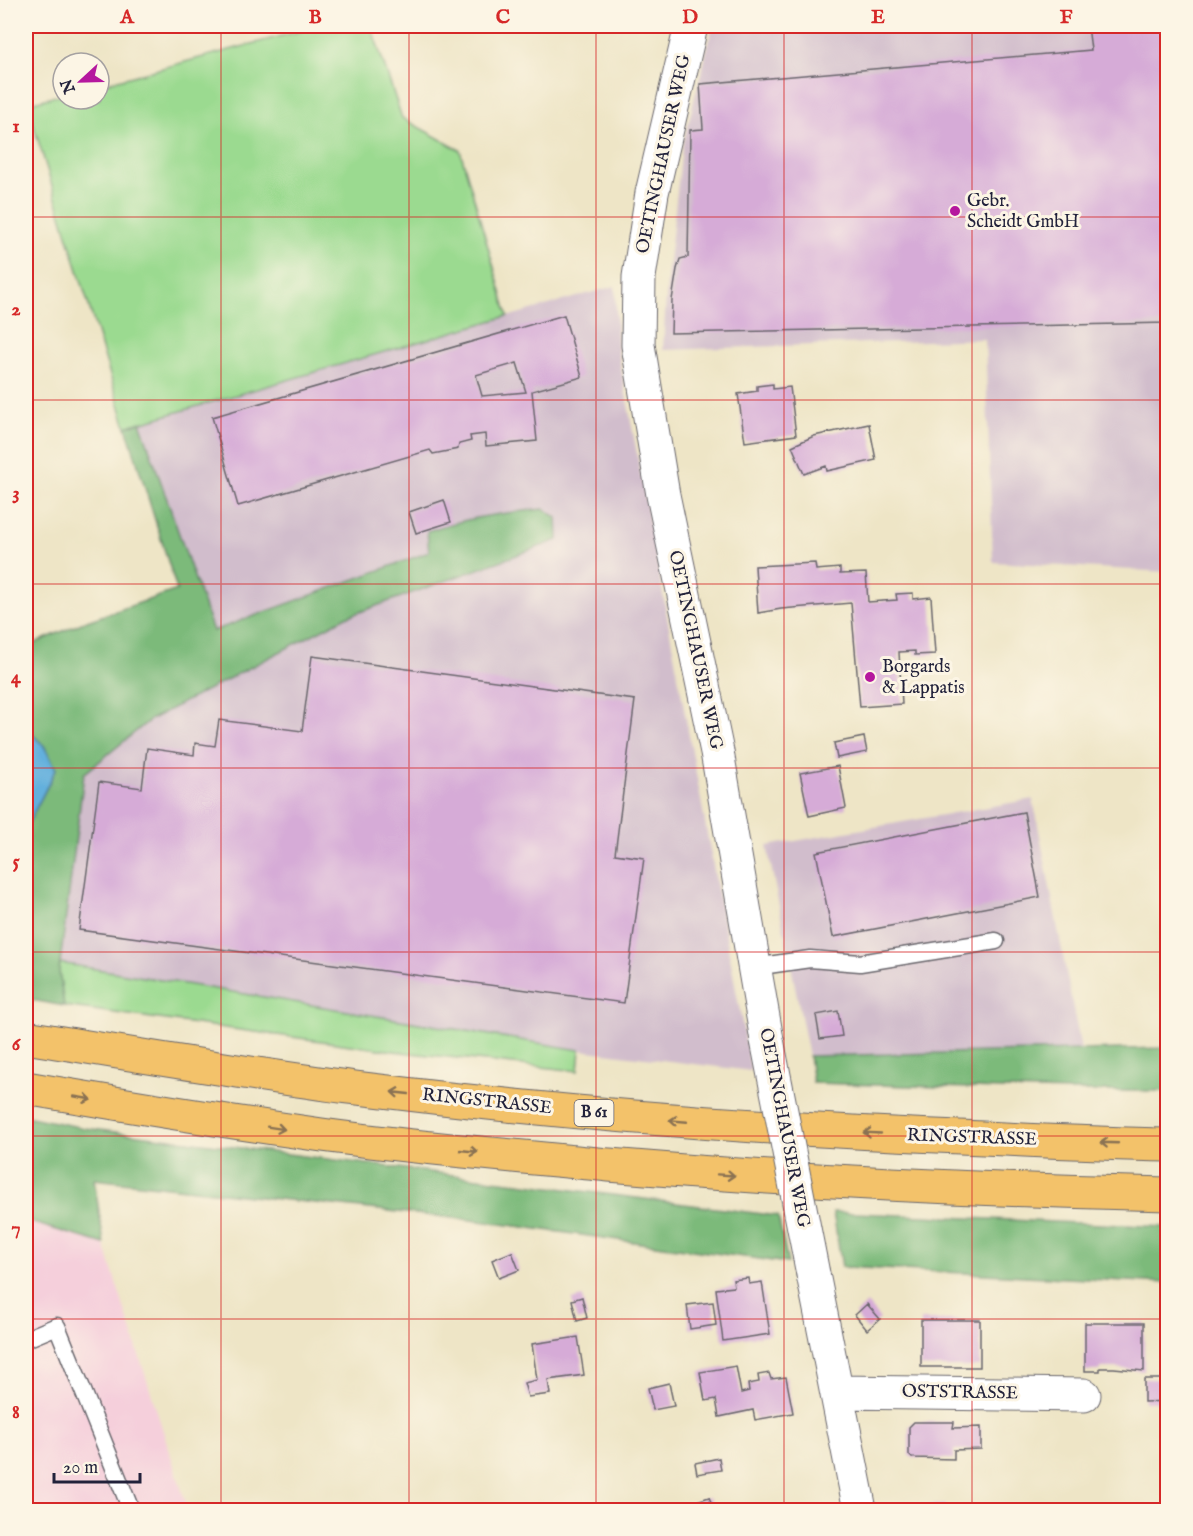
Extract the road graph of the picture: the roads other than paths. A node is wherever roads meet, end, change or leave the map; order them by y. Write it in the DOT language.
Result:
graph roads {
  1 [pos="691,26"];
  2 [pos="996,941"];
  3 [pos="754,967"];
  4 [pos="26,1037"];
  5 [pos="26,1088"];
  6 [pos="1167,1145"];
  7 [pos="1167,1194"];
  8 [pos="26,1339"];
  9 [pos="837,1392"];
  10 [pos="1084,1395"];
  11 [pos="131,1510"];
  12 [pos="860,1510"];
  1 -- 3 [label="street, OETINGHAUSER WEG"];
  2 -- 3 [label="lane"];
  3 -- 9 [label="street, OETINGHAUSER WEG, bridge"];
  6 -- 4 [label="highway, RINGSTRASSE / B 61, one-way"];
  5 -- 7 [label="highway, one-way"];
  8 -- 11 [label="lane"];
  9 -- 10 [label="street, OSTSTRASSE"];
  9 -- 12 [label="street"];
}
